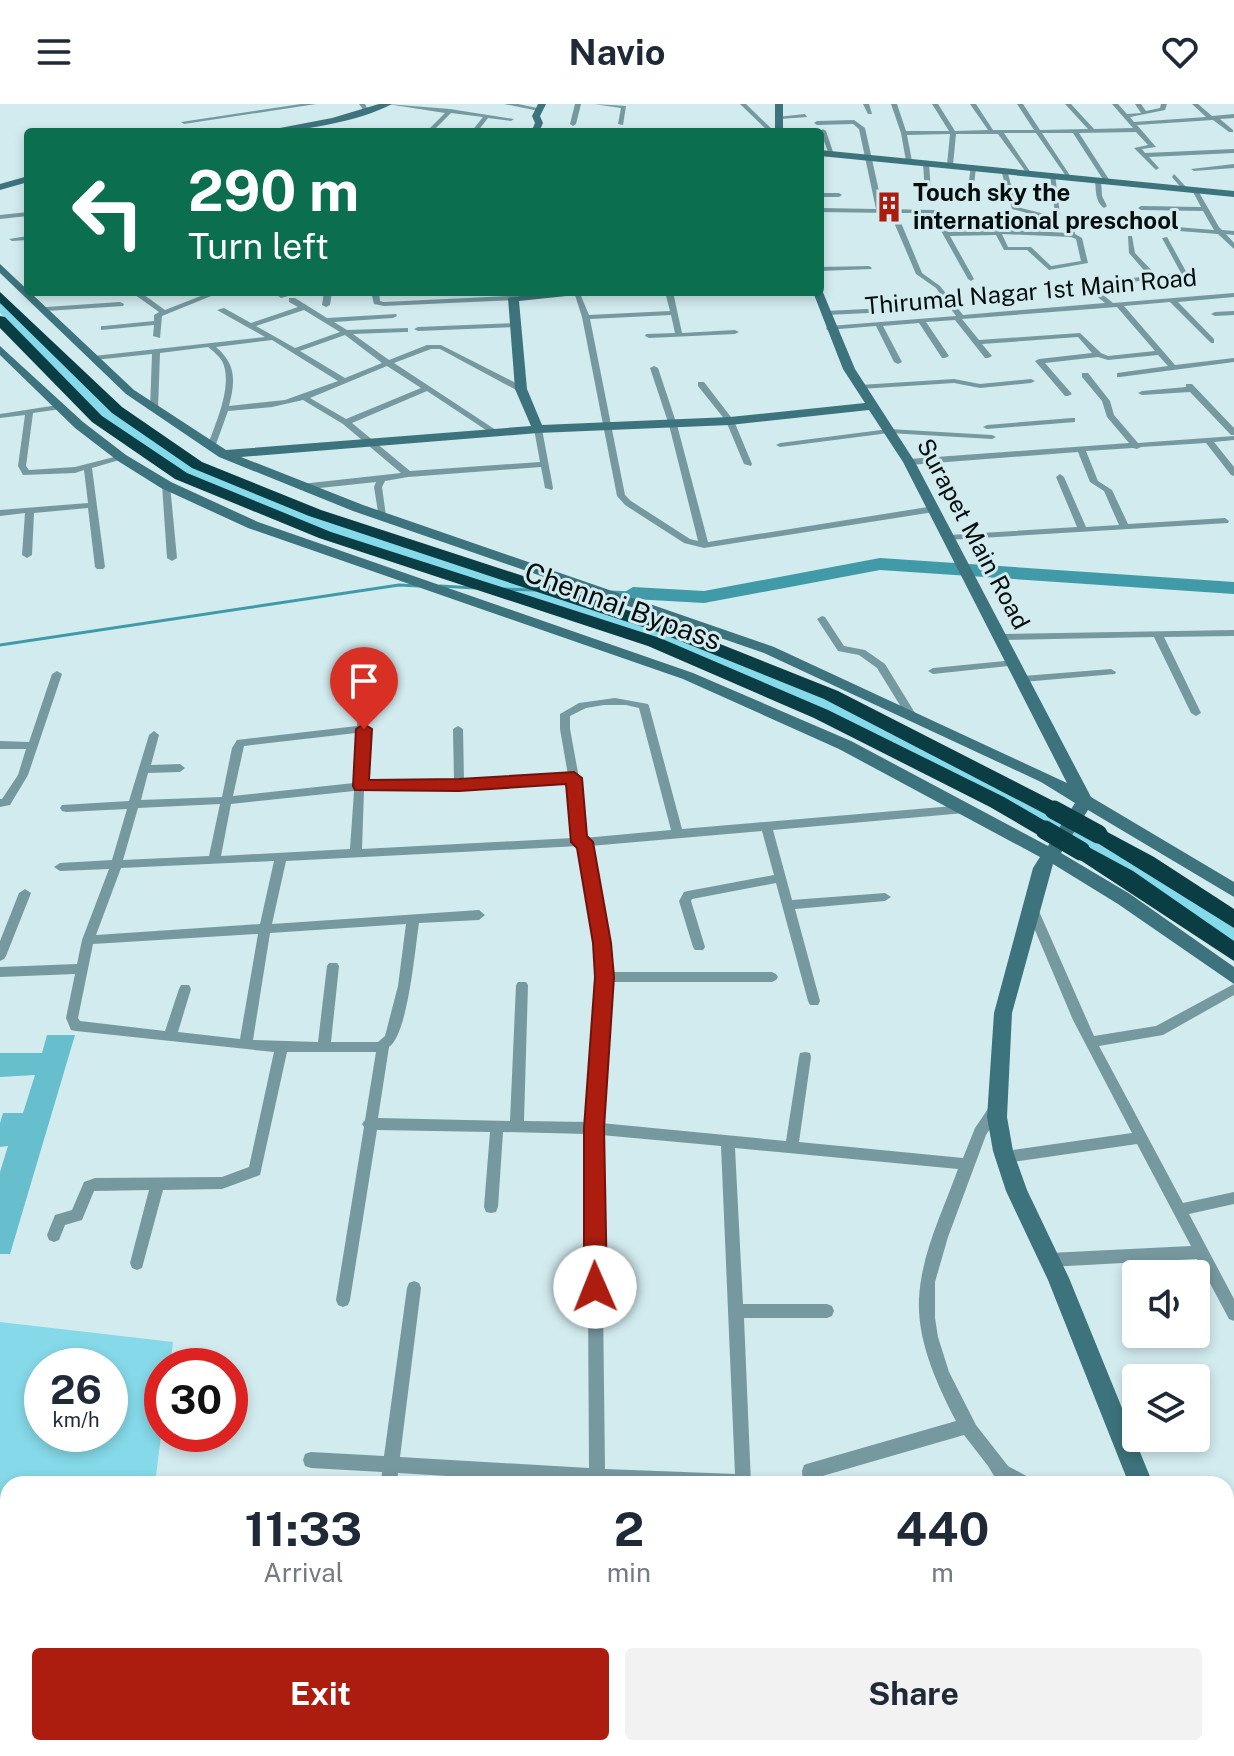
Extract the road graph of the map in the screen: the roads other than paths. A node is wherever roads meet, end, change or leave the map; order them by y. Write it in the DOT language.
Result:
graph roads {
  1 [pos="213,104"];
  2 [pos="313,104"];
  3 [pos="389,104"];
  4 [pos="507,104"];
  5 [pos="578,104"];
  6 [pos="597,104"];
  7 [pos="743,104"];
  8 [pos="779,104"];
  9 [pos="866,104"];
  10 [pos="894,104"];
  11 [pos="935,104"];
  12 [pos="973,104"];
  13 [pos="1020,104"];
  14 [pos="1068,104"];
  15 [pos="1115,104"];
  16 [pos="1138,104"];
  17 [pos="1164,104"];
  18 [pos="1195,104"];
  19 [pos="540,106"];
  20 [pos="275,107"];
  21 [pos="364,108"];
  22 [pos="450,111"];
  23 [pos="870,113"];
  24 [pos="1146,113"];
  25 [pos="487,116"];
  26 [pos="805,116"];
  27 [pos="1126,116"];
  28 [pos="1234,116"];
  29 [pos="780,117"];
  30 [pos="218,118"];
  31 [pos="1213,118"];
  32 [pos="511,119"];
  33 [pos="184,122"];
  34 [pos="817,123"];
  35 [pos="573,124"];
  36 [pos="621,124"];
  37 [pos="1133,124"];
  38 [pos="285,128"];
  39 [pos="300,128"];
  40 [pos="433,128"];
  41 [pos="477,128"];
  42 [pos="536,128"];
  43 [pos="768,128"];
  44 [pos="779,128"];
  45 [pos="1139,130"];
  46 [pos="995,131"];
  47 [pos="1039,131"];
  48 [pos="1231,131"];
  49 [pos="953,132"];
  50 [pos="1076,132"];
  51 [pos="1094,132"];
  52 [pos="904,133"];
  53 [pos="824,134"];
  54 [pos="1234,151"];
  55 [pos="824,153"];
  56 [pos="832,154"];
  57 [pos="1144,155"];
  58 [pos="867,157"];
  59 [pos="909,161"];
  60 [pos="926,163"];
  61 [pos="950,165"];
  62 [pos="1234,166"];
  63 [pos="973,167"];
  64 [pos="1156,168"];
  65 [pos="1194,169"];
  66 [pos="1004,170"];
  67 [pos="1028,173"];
  68 [pos="1053,175"];
  69 [pos="1174,176"];
  70 [pos="1068,177"];
  71 [pos="24,180"];
  72 [pos="1103,181"];
  73 [pos="0,187"];
  74 [pos="1190,189"];
  75 [pos="928,193"];
  76 [pos="1234,194"];
  77 [pos="824,195"];
  78 [pos="839,195"];
  79 [pos="970,195"];
  80 [pos="1104,206"];
  81 [pos="1141,208"];
  82 [pos="1205,209"];
  83 [pos="824,210"];
  84 [pos="880,211"];
  85 [pos="893,211"];
  86 [pos="24,214"];
  87 [pos="0,217"];
  88 [pos="998,232"];
  89 [pos="1218,232"];
  90 [pos="1234,233"];
  91 [pos="947,234"];
  92 [pos="1072,235"];
  93 [pos="1130,237"];
  94 [pos="24,238"];
  95 [pos="1165,238"];
  96 [pos="12,239"];
  97 [pos="1234,247"];
  98 [pos="0,267"];
  99 [pos="869,268"];
  100 [pos="824,269"];
  101 [pos="1154,277"];
  102 [pos="971,279"];
  103 [pos="24,289"];
  104 [pos="1234,295"];
  105 [pos="0,296"];
  106 [pos="32,296"];
  107 [pos="141,296"];
  108 [pos="204,296"];
  109 [pos="214,296"];
  110 [pos="284,296"];
  111 [pos="327,296"];
  112 [pos="376,296"];
  113 [pos="498,296"];
  114 [pos="512,296"];
  115 [pos="577,296"];
  116 [pos="670,296"];
  117 [pos="820,296"];
  118 [pos="1173,301"];
  119 [pos="120,304"];
  120 [pos="326,305"];
  121 [pos="1115,305"];
  122 [pos="305,307"];
  123 [pos="46,309"];
  124 [pos="866,311"];
  125 [pos="164,312"];
  126 [pos="674,313"];
  127 [pos="826,313"];
  128 [pos="1234,313"];
  129 [pos="1215,314"];
  130 [pos="393,316"];
  131 [pos="586,317"];
  132 [pos="959,318"];
  133 [pos="0,320"];
  134 [pos="326,320"];
  135 [pos="921,321"];
  136 [pos="157,323"];
  137 [pos="878,324"];
  138 [pos="516,325"];
  139 [pos="250,326"];
  140 [pos="104,328"];
  141 [pos="830,328"];
  142 [pos="418,329"];
  143 [pos="405,330"];
  144 [pos="346,332"];
  145 [pos="735,332"];
  146 [pos="679,335"];
  147 [pos="157,336"];
  148 [pos="649,336"];
  149 [pos="273,338"];
  150 [pos="1211,341"];
  151 [pos="976,342"];
  152 [pos="210,345"];
  153 [pos="156,351"];
  154 [pos="293,351"];
  155 [pos="1160,353"];
  156 [pos="1098,355"];
  157 [pos="945,356"];
  158 [pos="988,356"];
  159 [pos="3,357"];
  160 [pos="94,358"];
  161 [pos="1234,360"];
  162 [pos="898,362"];
  163 [pos="388,363"];
  164 [pos="654,368"];
  165 [pos="1173,368"];
  166 [pos="1085,375"];
  167 [pos="1120,375"];
  168 [pos="344,381"];
  169 [pos="1031,381"];
  170 [pos="701,384"];
  171 [pos="860,387"];
  172 [pos="428,388"];
  173 [pos="521,389"];
  174 [pos="1142,393"];
  175 [pos="1068,394"];
  176 [pos="306,399"];
  177 [pos="873,406"];
  178 [pos="58,407"];
  179 [pos="154,409"];
  180 [pos="224,409"];
  181 [pos="29,413"];
  182 [pos="0,416"];
  183 [pos="1072,420"];
  184 [pos="730,421"];
  185 [pos="346,422"];
  186 [pos="673,425"];
  187 [pos="609,428"];
  188 [pos="538,429"];
  189 [pos="889,431"];
  190 [pos="495,432"];
  191 [pos="1234,436"];
  192 [pos="992,437"];
  193 [pos="1208,440"];
  194 [pos="369,442"];
  195 [pos="780,445"];
  196 [pos="1137,447"];
  197 [pos="217,451"];
  198 [pos="1082,451"];
  199 [pos="1002,456"];
  200 [pos="122,458"];
  201 [pos="909,462"];
  202 [pos="544,464"];
  203 [pos="748,464"];
  204 [pos="88,468"];
  205 [pos="1234,473"];
  206 [pos="408,474"];
  207 [pos="1060,477"];
  208 [pos="382,479"];
  209 [pos="166,485"];
  210 [pos="301,487"];
  211 [pos="549,488"];
  212 [pos="91,505"];
  213 [pos="934,509"];
  214 [pos="30,510"];
  215 [pos="0,513"];
  216 [pos="382,516"];
  217 [pos="1225,521"];
  218 [pos="1124,526"];
  219 [pos="1082,529"];
  220 [pos="949,538"];
  221 [pos="704,545"];
  222 [pos="27,555"];
  223 [pos="172,558"];
  224 [pos="100,567"];
  225 [pos="431,580"];
  226 [pos="822,619"];
  227 [pos="670,622"];
  228 [pos="1234,633"];
  229 [pos="1158,635"];
  230 [pos="1001,637"];
  231 [pos="1015,663"];
  232 [pos="933,671"];
  233 [pos="1111,672"];
  234 [pos="57,674"];
  235 [pos="1023,679"];
  236 [pos="363,707"];
  237 [pos="910,713"];
  238 [pos="1196,713"];
  239 [pos="364,729"];
  240 [pos="458,729"];
  241 [pos="154,735"];
  242 [pos="0,745"];
  243 [pos="33,746"];
  244 [pos="180,768"];
  245 [pos="144,769"];
  246 [pos="574,778"];
  247 [pos="459,785"];
  248 [pos="361,786"];
  249 [pos="229,800"];
  250 [pos="1084,802"];
  251 [pos="0,803"];
  252 [pos="132,804"];
  253 [pos="66,808"];
  254 [pos="965,809"];
  255 [pos="766,826"];
  256 [pos="678,834"];
  257 [pos="582,842"];
  258 [pos="1051,844"];
  259 [pos="356,853"];
  260 [pos="281,857"];
  261 [pos="214,861"];
  262 [pos="116,866"];
  263 [pos="60,867"];
  264 [pos="781,878"];
  265 [pos="1234,890"];
  266 [pos="25,893"];
  267 [pos="885,897"];
  268 [pos="789,905"];
  269 [pos="1030,906"];
  270 [pos="479,915"];
  271 [pos="413,920"];
  272 [pos="1234,920"];
  273 [pos="265,928"];
  274 [pos="88,940"];
  275 [pos="699,947"];
  276 [pos="1234,952"];
  277 [pos="0,956"];
  278 [pos="333,966"];
  279 [pos="81,969"];
  280 [pos="0,972"];
  281 [pos="605,977"];
  282 [pos="772,977"];
  283 [pos="1234,977"];
  284 [pos="522,985"];
  285 [pos="185,989"];
  286 [pos="1234,989"];
  287 [pos="814,1001"];
  288 [pos="170,1036"];
  289 [pos="1091,1042"];
  290 [pos="246,1043"];
  291 [pos="383,1046"];
  292 [pos="282,1047"];
  293 [pos="324,1048"];
  294 [pos="805,1057"];
  295 [pos="998,1104"];
  296 [pos="369,1124"];
  297 [pos="497,1126"];
  298 [pos="517,1127"];
  299 [pos="594,1128"];
  300 [pos="1140,1138"];
  301 [pos="728,1143"];
  302 [pos="792,1145"];
  303 [pos="1005,1157"];
  304 [pos="967,1164"];
  305 [pos="157,1184"];
  306 [pos="1234,1198"];
  307 [pos="491,1207"];
  308 [pos="1179,1210"];
  309 [pos="54,1235"];
  310 [pos="1202,1252"];
  311 [pos="1049,1260"];
  312 [pos="137,1263"];
  313 [pos="414,1288"];
  314 [pos="343,1300"];
  315 [pos="737,1311"];
  316 [pos="827,1311"];
  317 [pos="1234,1314"];
  318 [pos="967,1426"];
  319 [pos="311,1460"];
  320 [pos="391,1463"];
  321 [pos="390,1476"];
  322 [pos="549,1476"];
  323 [pos="597,1476"];
  324 [pos="744,1476"];
  325 [pos="810,1476"];
  326 [pos="1004,1476"];
  327 [pos="1138,1476"];
  1 -- 30 [label="street"];
  2 -- 20 [label="street"];
  3 -- 21 [label="street"];
  3 -- 22 [label="street"];
  4 -- 19 [label="street"];
  5 -- 35 [label="street"];
  6 -- 36 [label="street"];
  7 -- 43 [label="street"];
  8 -- 29 [label="street"];
  9 -- 23 [label="street"];
  10 -- 52 [label="street"];
  11 -- 49 [label="street"];
  12 -- 46 [label="street"];
  13 -- 47 [label="street"];
  14 -- 51 [label="street"];
  15 -- 27 [label="street"];
  16 -- 24 [label="street"];
  17 -- 24 [label="street"];
  18 -- 31 [label="street"];
  19 -- 42 [label="street"];
  20 -- 30 [label="street"];
  20 -- 38 [label="street"];
  21 -- 39 [label="street"];
  22 -- 25 [label="street"];
  22 -- 40 [label="street"];
  24 -- 27 [label="street"];
  25 -- 32 [label="street"];
  25 -- 41 [label="street"];
  26 -- 29 [label="street"];
  27 -- 37 [label="street"];
  28 -- 31 [label="street"];
  29 -- 44 [label="street"];
  30 -- 33 [label="street"];
  31 -- 37 [label="street"];
  31 -- 48 [label="street"];
  34 -- 58 [label="street"];
  37 -- 45 [label="street"];
  45 -- 51 [label="street"];
  45 -- 57 [label="street"];
  46 -- 47 [label="street"];
  46 -- 49 [label="street"];
  46 -- 67 [label="street"];
  47 -- 50 [label="street"];
  47 -- 70 [label="street"];
  49 -- 52 [label="street"];
  49 -- 61 [label="street"];
  50 -- 51 [label="street"];
  50 -- 72 [label="street"];
  52 -- 59 [label="street"];
  53 -- 56 [label="street"];
  54 -- 57 [label="street"];
  55 -- 56 [label="street"];
  56 -- 58 [label="street"];
  57 -- 64 [label="street"];
  58 -- 59 [label="street"];
  58 -- 84 [label="street"];
  59 -- 60 [label="street"];
  60 -- 61 [label="street"];
  60 -- 75 [label="street"];
  61 -- 63 [label="street"];
  62 -- 65 [label="street"];
  63 -- 66 [label="street"];
  63 -- 79 [label="street"];
  66 -- 67 [label="street"];
  66 -- 68 [label="street"];
  67 -- 68 [label="street"];
  68 -- 70 [label="street"];
  69 -- 74 [label="street"];
  70 -- 72 [label="street"];
  71 -- 73 [label="street"];
  72 -- 74 [label="street"];
  72 -- 80 [label="street"];
  74 -- 76 [label="street"];
  74 -- 82 [label="street"];
  77 -- 78 [label="street"];
  81 -- 82 [label="street"];
  82 -- 89 [label="street"];
  83 -- 84 [label="street"];
  84 -- 85 [label="street"];
  85 -- 91 [label="street"];
  85 -- 132 [label="street"];
  86 -- 87 [label="street"];
  88 -- 91 [label="street"];
  88 -- 92 [label="street"];
  88 -- 92 [label="street"];
  89 -- 90 [label="street"];
  89 -- 92 [label="street"];
  89 -- 97 [label="street"];
  91 -- 102 [label="street"];
  93 -- 101 [label="street"];
  94 -- 96 [label="street"];
  95 -- 101 [label="street"];
  98 -- 103 [label="street"];
  99 -- 100 [label="street"];
  101 -- 121 [label="street"];
  104 -- 118 [label="street, Thirumal Nagar 1st Main Road"];
  105 -- 227 [label="highway, Chennai Bypass"];
  106 -- 123 [label="street"];
  107 -- 125 [label="street"];
  108 -- 125 [label="street"];
  109 -- 139 [label="street"];
  110 -- 122 [label="street"];
  111 -- 120 [label="street"];
  112 -- 113 [label="street"];
  114 -- 138 [label="street"];
  115 -- 131 [label="street"];
  116 -- 126 [label="street"];
  117 -- 127 [label="street, Surapet Main Road"];
  118 -- 121 [label="street, Thirumal Nagar 1st Main Road"];
  118 -- 150 [label="street"];
  119 -- 123 [label="street"];
  121 -- 132 [label="street, Thirumal Nagar 1st Main Road"];
  121 -- 155 [label="street"];
  122 -- 134 [label="street"];
  122 -- 139 [label="street"];
  123 -- 160 [label="street"];
  124 -- 127 [label="street"];
  125 -- 136 [label="street"];
  126 -- 131 [label="street"];
  126 -- 146 [label="street"];
  127 -- 141 [label="street, Surapet Main Road"];
  128 -- 129 [label="street"];
  130 -- 134 [label="street"];
  131 -- 187 [label="street"];
  132 -- 135 [label="street, Thirumal Nagar 1st Main Road"];
  132 -- 151 [label="street"];
  133 -- 225 [label="highway, Chennai Bypass"];
  134 -- 144 [label="street"];
  135 -- 137 [label="street, Thirumal Nagar 1st Main Road"];
  135 -- 157 [label="street"];
  136 -- 140 [label="street"];
  136 -- 147 [label="street"];
  137 -- 141 [label="street, Thirumal Nagar 1st Main Road"];
  137 -- 162 [label="street"];
  138 -- 142 [label="street"];
  138 -- 173 [label="street"];
  139 -- 149 [label="street"];
  141 -- 171 [label="street, Surapet Main Road"];
  143 -- 144 [label="street"];
  144 -- 154 [label="street"];
  144 -- 163 [label="street"];
  145 -- 146 [label="street"];
  146 -- 148 [label="street"];
  149 -- 152 [label="street"];
  149 -- 154 [label="street"];
  151 -- 156 [label="street"];
  151 -- 158 [label="street"];
  152 -- 153 [label="street"];
  152 -- 180 [label="street"];
  153 -- 160 [label="street"];
  153 -- 179 [label="street"];
  154 -- 168 [label="street"];
  155 -- 156 [label="street"];
  155 -- 165 [label="street"];
  156 -- 175 [label="street"];
  159 -- 178 [label="street"];
  160 -- 179 [label="street"];
  161 -- 165 [label="street"];
  163 -- 168 [label="street"];
  163 -- 172 [label="street"];
  163 -- 173 [label="street"];
  164 -- 186 [label="street"];
  165 -- 167 [label="street"];
  166 -- 196 [label="street"];
  168 -- 176 [label="street"];
  169 -- 171 [label="street"];
  170 -- 184 [label="street"];
  171 -- 177 [label="street, Surapet Main Road"];
  172 -- 185 [label="street"];
  172 -- 190 [label="street"];
  173 -- 188 [label="street"];
  174 -- 191 [label="street"];
  176 -- 180 [label="street"];
  176 -- 185 [label="street"];
  177 -- 184 [label="street"];
  177 -- 189 [label="street, Surapet Main Road"];
  178 -- 181 [label="street"];
  178 -- 200 [label="street"];
  179 -- 197 [label="street"];
  180 -- 197 [label="street"];
  181 -- 182 [label="street"];
  181 -- 204 [label="street"];
  183 -- 192 [label="street"];
  184 -- 186 [label="street"];
  184 -- 203 [label="street"];
  185 -- 194 [label="street"];
  186 -- 187 [label="street"];
  186 -- 221 [label="street"];
  187 -- 188 [label="street"];
  187 -- 221 [label="street"];
  188 -- 190 [label="street"];
  188 -- 202 [label="street"];
  189 -- 192 [label="street"];
  189 -- 195 [label="street"];
  189 -- 201 [label="street, Surapet Main Road"];
  190 -- 194 [label="street"];
  191 -- 193 [label="street"];
  192 -- 199 [label="street"];
  193 -- 196 [label="street"];
  193 -- 205 [label="street"];
  194 -- 197 [label="street"];
  194 -- 206 [label="street"];
  196 -- 198 [label="street"];
  197 -- 210 [label="street"];
  198 -- 199 [label="street"];
  198 -- 218 [label="street"];
  199 -- 201 [label="street"];
  200 -- 204 [label="street"];
  200 -- 209 [label="street"];
  201 -- 213 [label="street, Surapet Main Road"];
  202 -- 206 [label="street"];
  202 -- 211 [label="street"];
  204 -- 212 [label="street"];
  206 -- 208 [label="street"];
  207 -- 219 [label="street"];
  208 -- 210 [label="street"];
  208 -- 216 [label="street"];
  209 -- 223 [label="street"];
  209 -- 225 [label="street"];
  210 -- 216 [label="street"];
  212 -- 214 [label="street"];
  212 -- 224 [label="street"];
  213 -- 220 [label="street, Surapet Main Road"];
  213 -- 221 [label="street"];
  214 -- 215 [label="street"];
  214 -- 222 [label="street"];
  216 -- 227 [label="street"];
  217 -- 218 [label="street"];
  218 -- 219 [label="street"];
  219 -- 220 [label="street"];
  220 -- 230 [label="street, Surapet Main Road"];
  225 -- 254 [label="street"];
  225 -- 258 [label="highway, Chennai Bypass"];
  226 -- 237 [label="street"];
  227 -- 237 [label="street"];
  227 -- 272 [label="highway, Chennai Bypass, bridge"];
  228 -- 229 [label="street"];
  229 -- 230 [label="street"];
  229 -- 238 [label="street"];
  230 -- 231 [label="street, Surapet Main Road"];
  231 -- 232 [label="street"];
  231 -- 235 [label="street, Surapet Main Road"];
  233 -- 235 [label="street"];
  234 -- 243 [label="street"];
  235 -- 250 [label="street, Surapet Main Road"];
  236 -- 239 [label="street"];
  237 -- 250 [label="street"];
  239 -- 248 [label="street"];
  239 -- 249 [label="street"];
  240 -- 247 [label="street"];
  241 -- 245 [label="street"];
  242 -- 243 [label="street"];
  243 -- 251 [label="street"];
  244 -- 245 [label="street"];
  245 -- 252 [label="street"];
  246 -- 247 [label="street"];
  246 -- 256 [label="street"];
  246 -- 257 [label="street"];
  247 -- 248 [label="street"];
  248 -- 249 [label="street"];
  248 -- 259 [label="street"];
  249 -- 252 [label="street"];
  249 -- 261 [label="street"];
  250 -- 258 [label="street"];
  250 -- 265 [label="street"];
  252 -- 253 [label="street"];
  252 -- 262 [label="street"];
  254 -- 255 [label="street"];
  254 -- 258 [label="street"];
  255 -- 256 [label="street"];
  255 -- 264 [label="street"];
  256 -- 257 [label="street"];
  257 -- 259 [label="street"];
  257 -- 281 [label="street"];
  258 -- 269 [label="street"];
  258 -- 276 [label="highway, Chennai Bypass, bridge"];
  258 -- 283 [label="street"];
  259 -- 260 [label="street"];
  260 -- 261 [label="street"];
  260 -- 273 [label="street"];
  261 -- 262 [label="street"];
  262 -- 263 [label="street"];
  262 -- 274 [label="street"];
  264 -- 268 [label="street"];
  264 -- 275 [label="street"];
  266 -- 277 [label="street"];
  267 -- 268 [label="street"];
  268 -- 287 [label="street"];
  269 -- 289 [label="street"];
  269 -- 295 [label="street"];
  270 -- 271 [label="street"];
  271 -- 273 [label="street"];
  271 -- 291 [label="street"];
  273 -- 274 [label="street"];
  273 -- 290 [label="street"];
  274 -- 279 [label="street"];
  278 -- 293 [label="street"];
  279 -- 280 [label="street"];
  279 -- 288 [label="street"];
  281 -- 282 [label="street"];
  281 -- 299 [label="street"];
  284 -- 298 [label="street"];
  285 -- 288 [label="street"];
  286 -- 289 [label="street"];
  288 -- 290 [label="street"];
  289 -- 300 [label="street"];
  290 -- 292 [label="street"];
  291 -- 293 [label="street"];
  291 -- 296 [label="street"];
  292 -- 293 [label="street"];
  292 -- 305 [label="street"];
  294 -- 302 [label="street"];
  295 -- 303 [label="street"];
  295 -- 304 [label="street"];
  296 -- 297 [label="street"];
  296 -- 314 [label="street"];
  297 -- 298 [label="street"];
  297 -- 307 [label="street"];
  298 -- 299 [label="street"];
  299 -- 301 [label="street"];
  299 -- 323 [label="street"];
  300 -- 303 [label="street"];
  300 -- 308 [label="street"];
  301 -- 302 [label="street"];
  301 -- 315 [label="street"];
  302 -- 304 [label="street"];
  303 -- 311 [label="street"];
  304 -- 318 [label="street"];
  305 -- 309 [label="street"];
  305 -- 312 [label="street"];
  306 -- 308 [label="street"];
  308 -- 310 [label="street"];
  310 -- 311 [label="street"];
  310 -- 317 [label="street"];
  311 -- 327 [label="street"];
  313 -- 320 [label="street"];
  315 -- 316 [label="street"];
  315 -- 324 [label="street"];
  318 -- 325 [label="street"];
  318 -- 326 [label="street"];
  319 -- 320 [label="street"];
  320 -- 321 [label="street"];
  320 -- 322 [label="street"];
}
